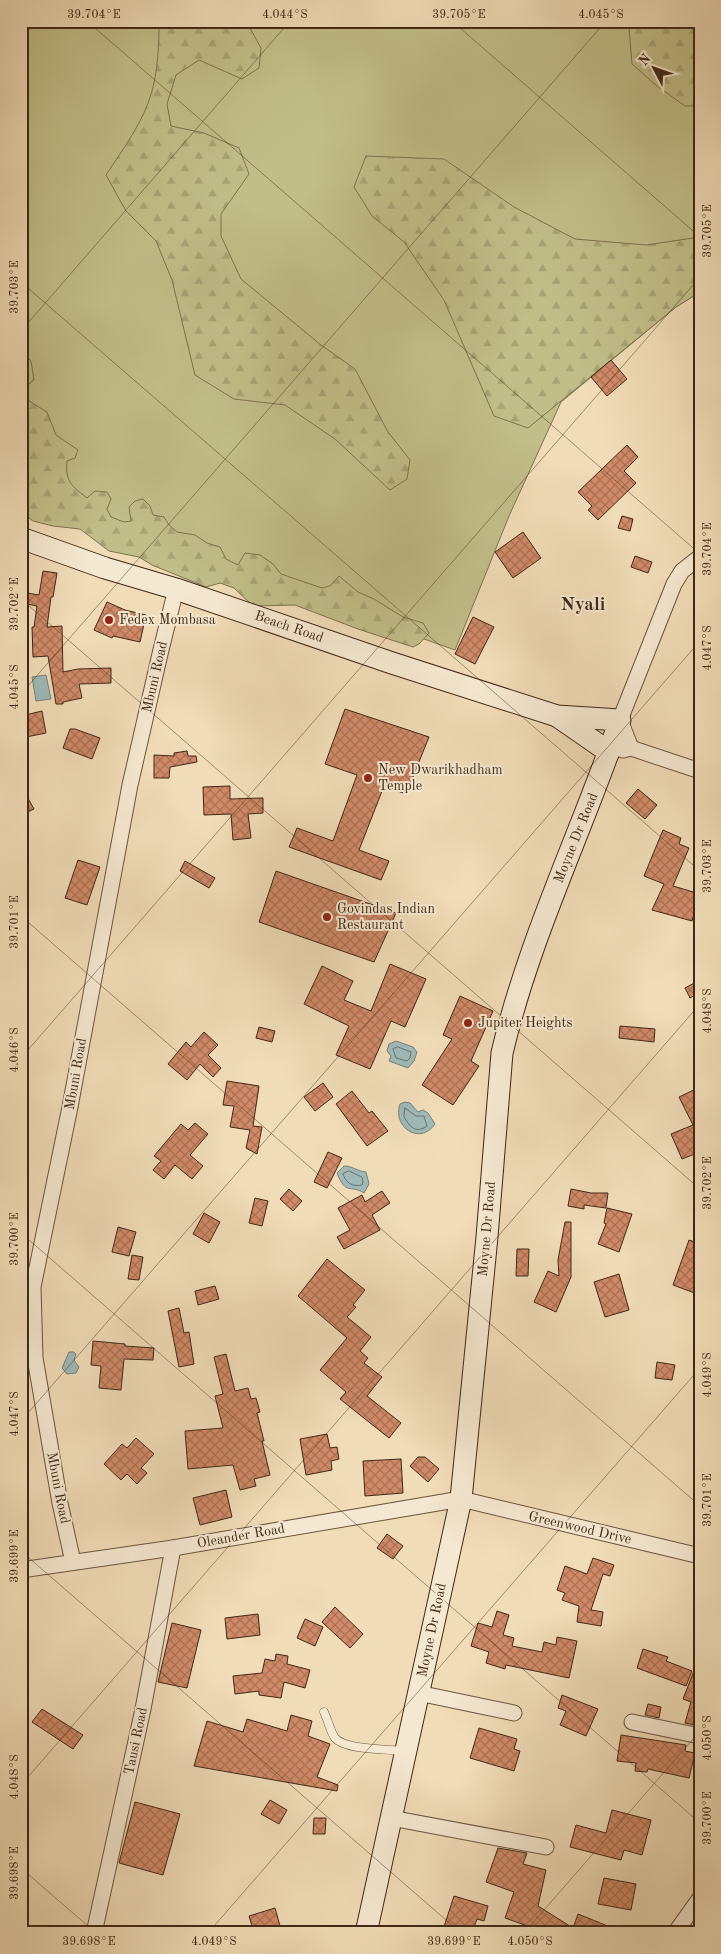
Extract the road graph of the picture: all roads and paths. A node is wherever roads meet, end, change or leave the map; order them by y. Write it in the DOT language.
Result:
graph roads {
  1 [pos="21,538"];
  2 [pos="700,557"];
  3 [pos="176,589"];
  4 [pos="557,716"];
  5 [pos="620,720"];
  6 [pos="582,734"];
  7 [pos="631,748"];
  8 [pos="609,752"];
  9 [pos="700,771"];
  10 [pos="598,782"];
  11 [pos="461,1499"];
  12 [pos="173,1548"];
  13 [pos="700,1556"];
  14 [pos="73,1562"];
  15 [pos="21,1570"];
  16 [pos="418,1693"];
  17 [pos="324,1712"];
  18 [pos="514,1713"];
  19 [pos="632,1722"];
  20 [pos="700,1736"];
  21 [pos="406,1751"];
  22 [pos="391,1818"];
  23 [pos="546,1847"];
  24 [pos="700,1898"];
  25 [pos="94,1933"];
  26 [pos="366,1933"];
  27 [pos="675,1933"];
  1 -- 3 [label="main road, Beach Road"];
  2 -- 5 [label="street, Moyne Dr Road"];
  3 -- 4 [label="main road, Beach Road"];
  3 -- 14 [label="street, Mbuni Road"];
  4 -- 5 [label="main road, Beach Road"];
  4 -- 6 [label="main road, Beach Road"];
  5 -- 7 [label="street"];
  5 -- 8 [label="main road, Moyne Dr Road"];
  6 -- 8 [label="main road, Beach Road"];
  6 -- 10 [label="main road"];
  7 -- 8 [label="street"];
  7 -- 9 [label="street"];
  8 -- 10 [label="main road, Moyne Dr Road"];
  10 -- 11 [label="main road, Moyne Dr Road"];
  11 -- 12 [label="street, Oleander Road"];
  11 -- 13 [label="street, Greenwood Drive"];
  11 -- 16 [label="main road, Moyne Dr Road"];
  12 -- 14 [label="street, Oleander Road"];
  12 -- 25 [label="street, Tausi Road"];
  14 -- 15 [label="street, Oleander Road"];
  16 -- 18 [label="street"];
  16 -- 21 [label="main road, Moyne Dr Road"];
  17 -- 21 [label="lane"];
  19 -- 20 [label="street"];
  21 -- 22 [label="main road, Moyne Dr Road"];
  22 -- 23 [label="street"];
  22 -- 26 [label="main road, Moyne Dr Road"];
  24 -- 27 [label="street"];
}
